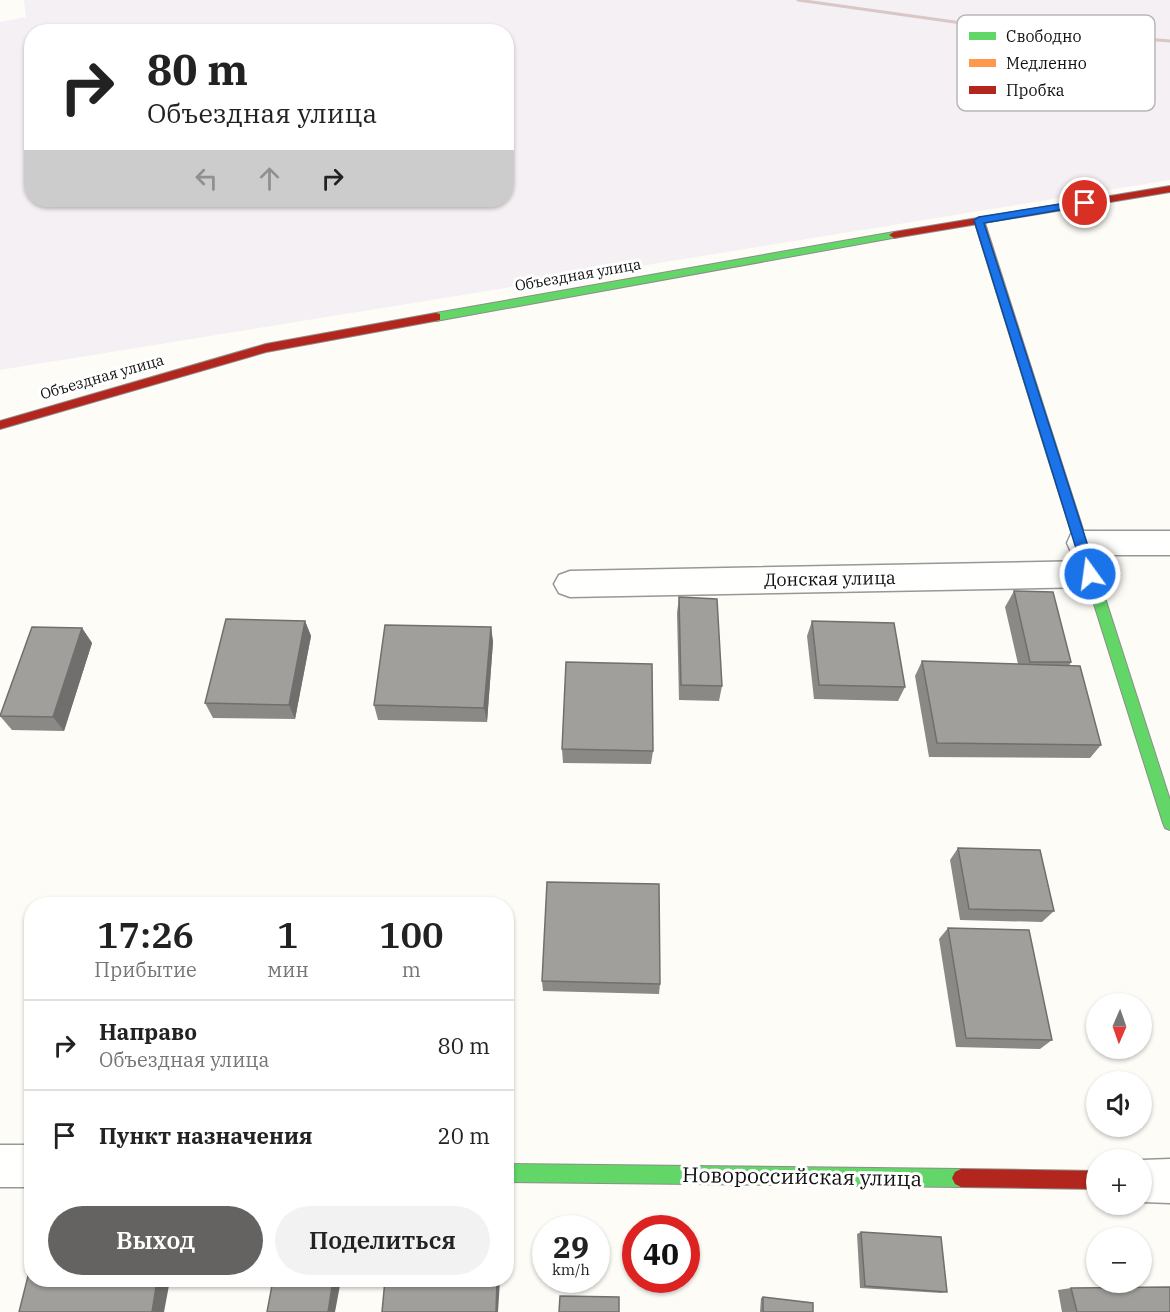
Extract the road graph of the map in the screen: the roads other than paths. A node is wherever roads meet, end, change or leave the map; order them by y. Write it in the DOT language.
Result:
graph roads {
  1 [pos="1170,189"];
  2 [pos="979,220"];
  3 [pos="0,425"];
  4 [pos="1082,543"];
  5 [pos="1170,543"];
  6 [pos="1090,574"];
  7 [pos="570,584"];
  8 [pos="1170,823"];
  9 [pos="0,1166"];
  10 [pos="24,1166"];
  11 [pos="514,1173"];
  12 [pos="1086,1180"];
  13 [pos="1152,1181"];
  14 [pos="1170,1181"];
  1 -- 2 [label="street, Объездная улица"];
  2 -- 3 [label="street, Объездная улица"];
  2 -- 4 [label="street"];
  4 -- 5 [label="street"];
  4 -- 6 [label="street"];
  6 -- 7 [label="street, Донская улица"];
  6 -- 8 [label="street"];
  9 -- 10 [label="street"];
  11 -- 12 [label="street, Новороссийская улица"];
  13 -- 14 [label="street"];
}
